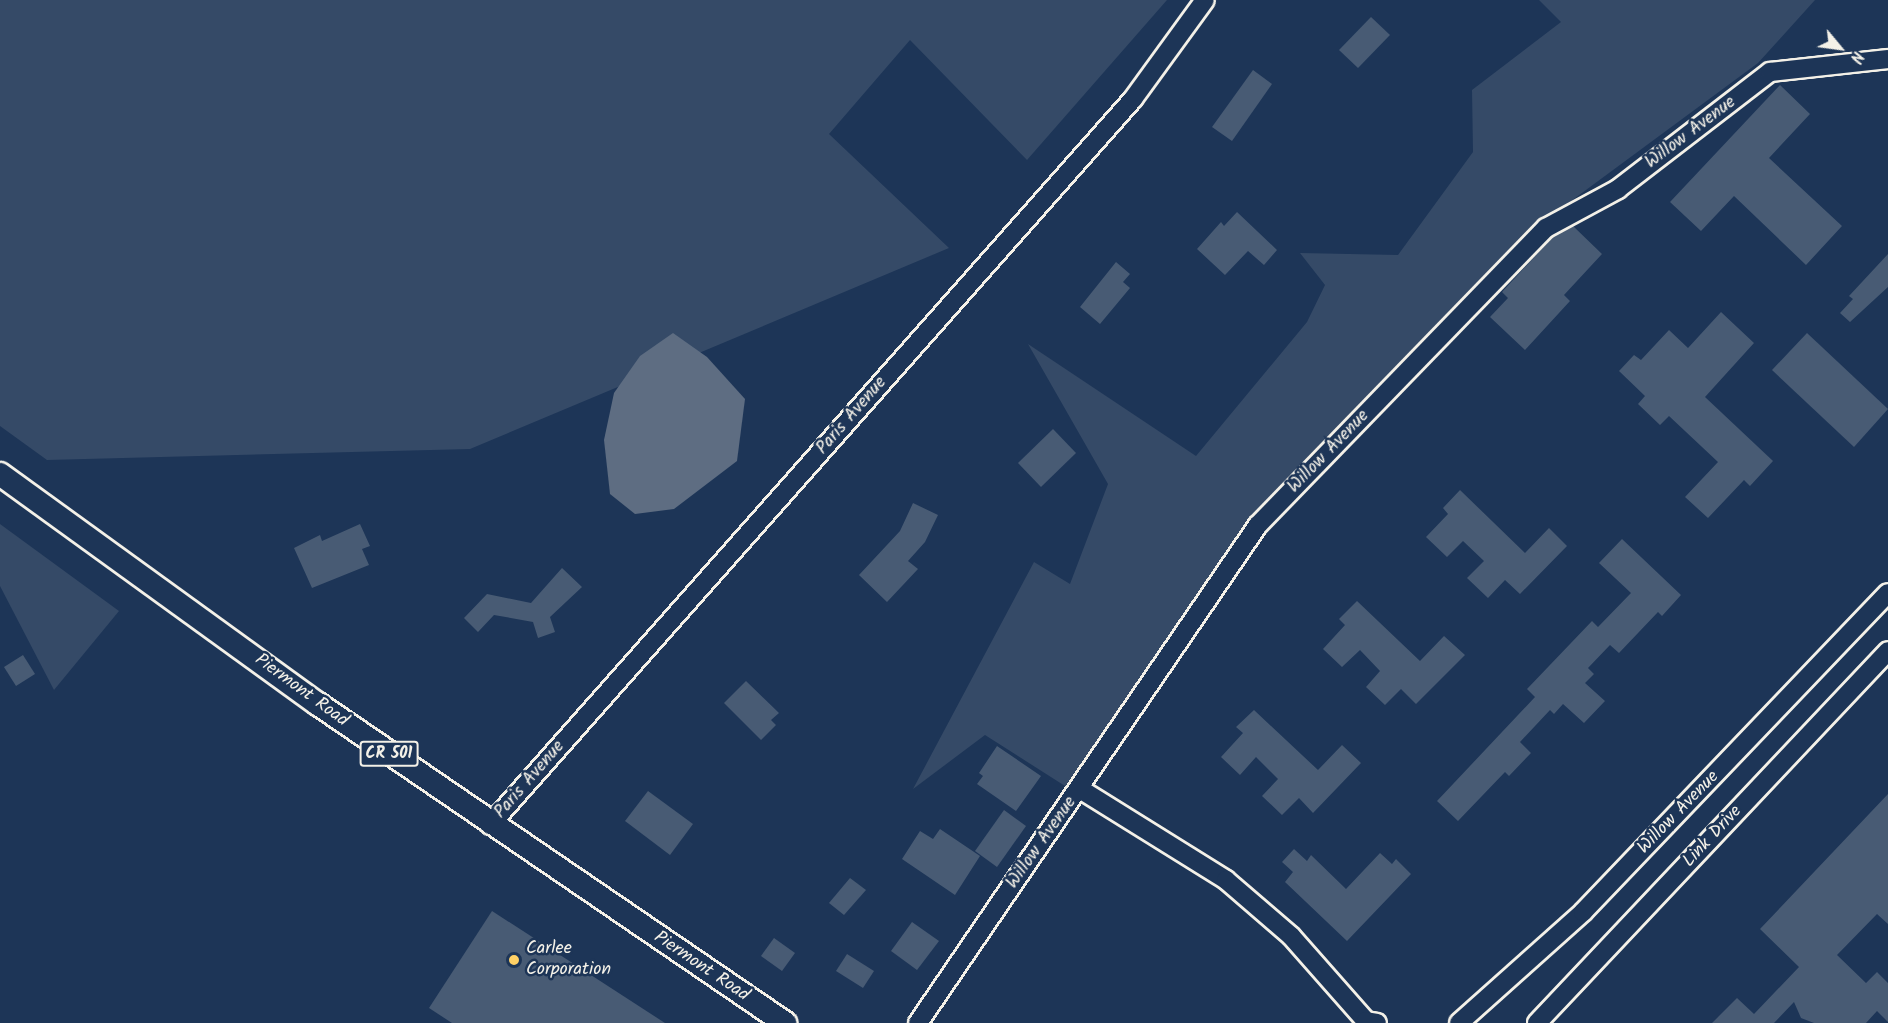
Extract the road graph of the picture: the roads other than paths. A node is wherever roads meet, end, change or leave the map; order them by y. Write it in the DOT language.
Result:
graph roads {
  1 [pos="1205,0"];
  2 [pos="1888,59"];
  3 [pos="0,474"];
  4 [pos="1888,593"];
  5 [pos="1888,651"];
  6 [pos="1080,789"];
  7 [pos="490,825"];
  8 [pos="1370,1022"];
  9 [pos="785,1023"];
  10 [pos="918,1023"];
  11 [pos="1459,1023"];
  12 [pos="1537,1023"];
  1 -- 7 [label="street, Paris Avenue"];
  2 -- 6 [label="street, Willow Avenue"];
  3 -- 7 [label="main road, Piermont Road / CR 501"];
  4 -- 11 [label="street, Willow Avenue"];
  5 -- 12 [label="street, Link Drive"];
  6 -- 8 [label="street"];
  6 -- 10 [label="street, Willow Avenue"];
  7 -- 9 [label="main road, Piermont Road / CR 501"];
}
